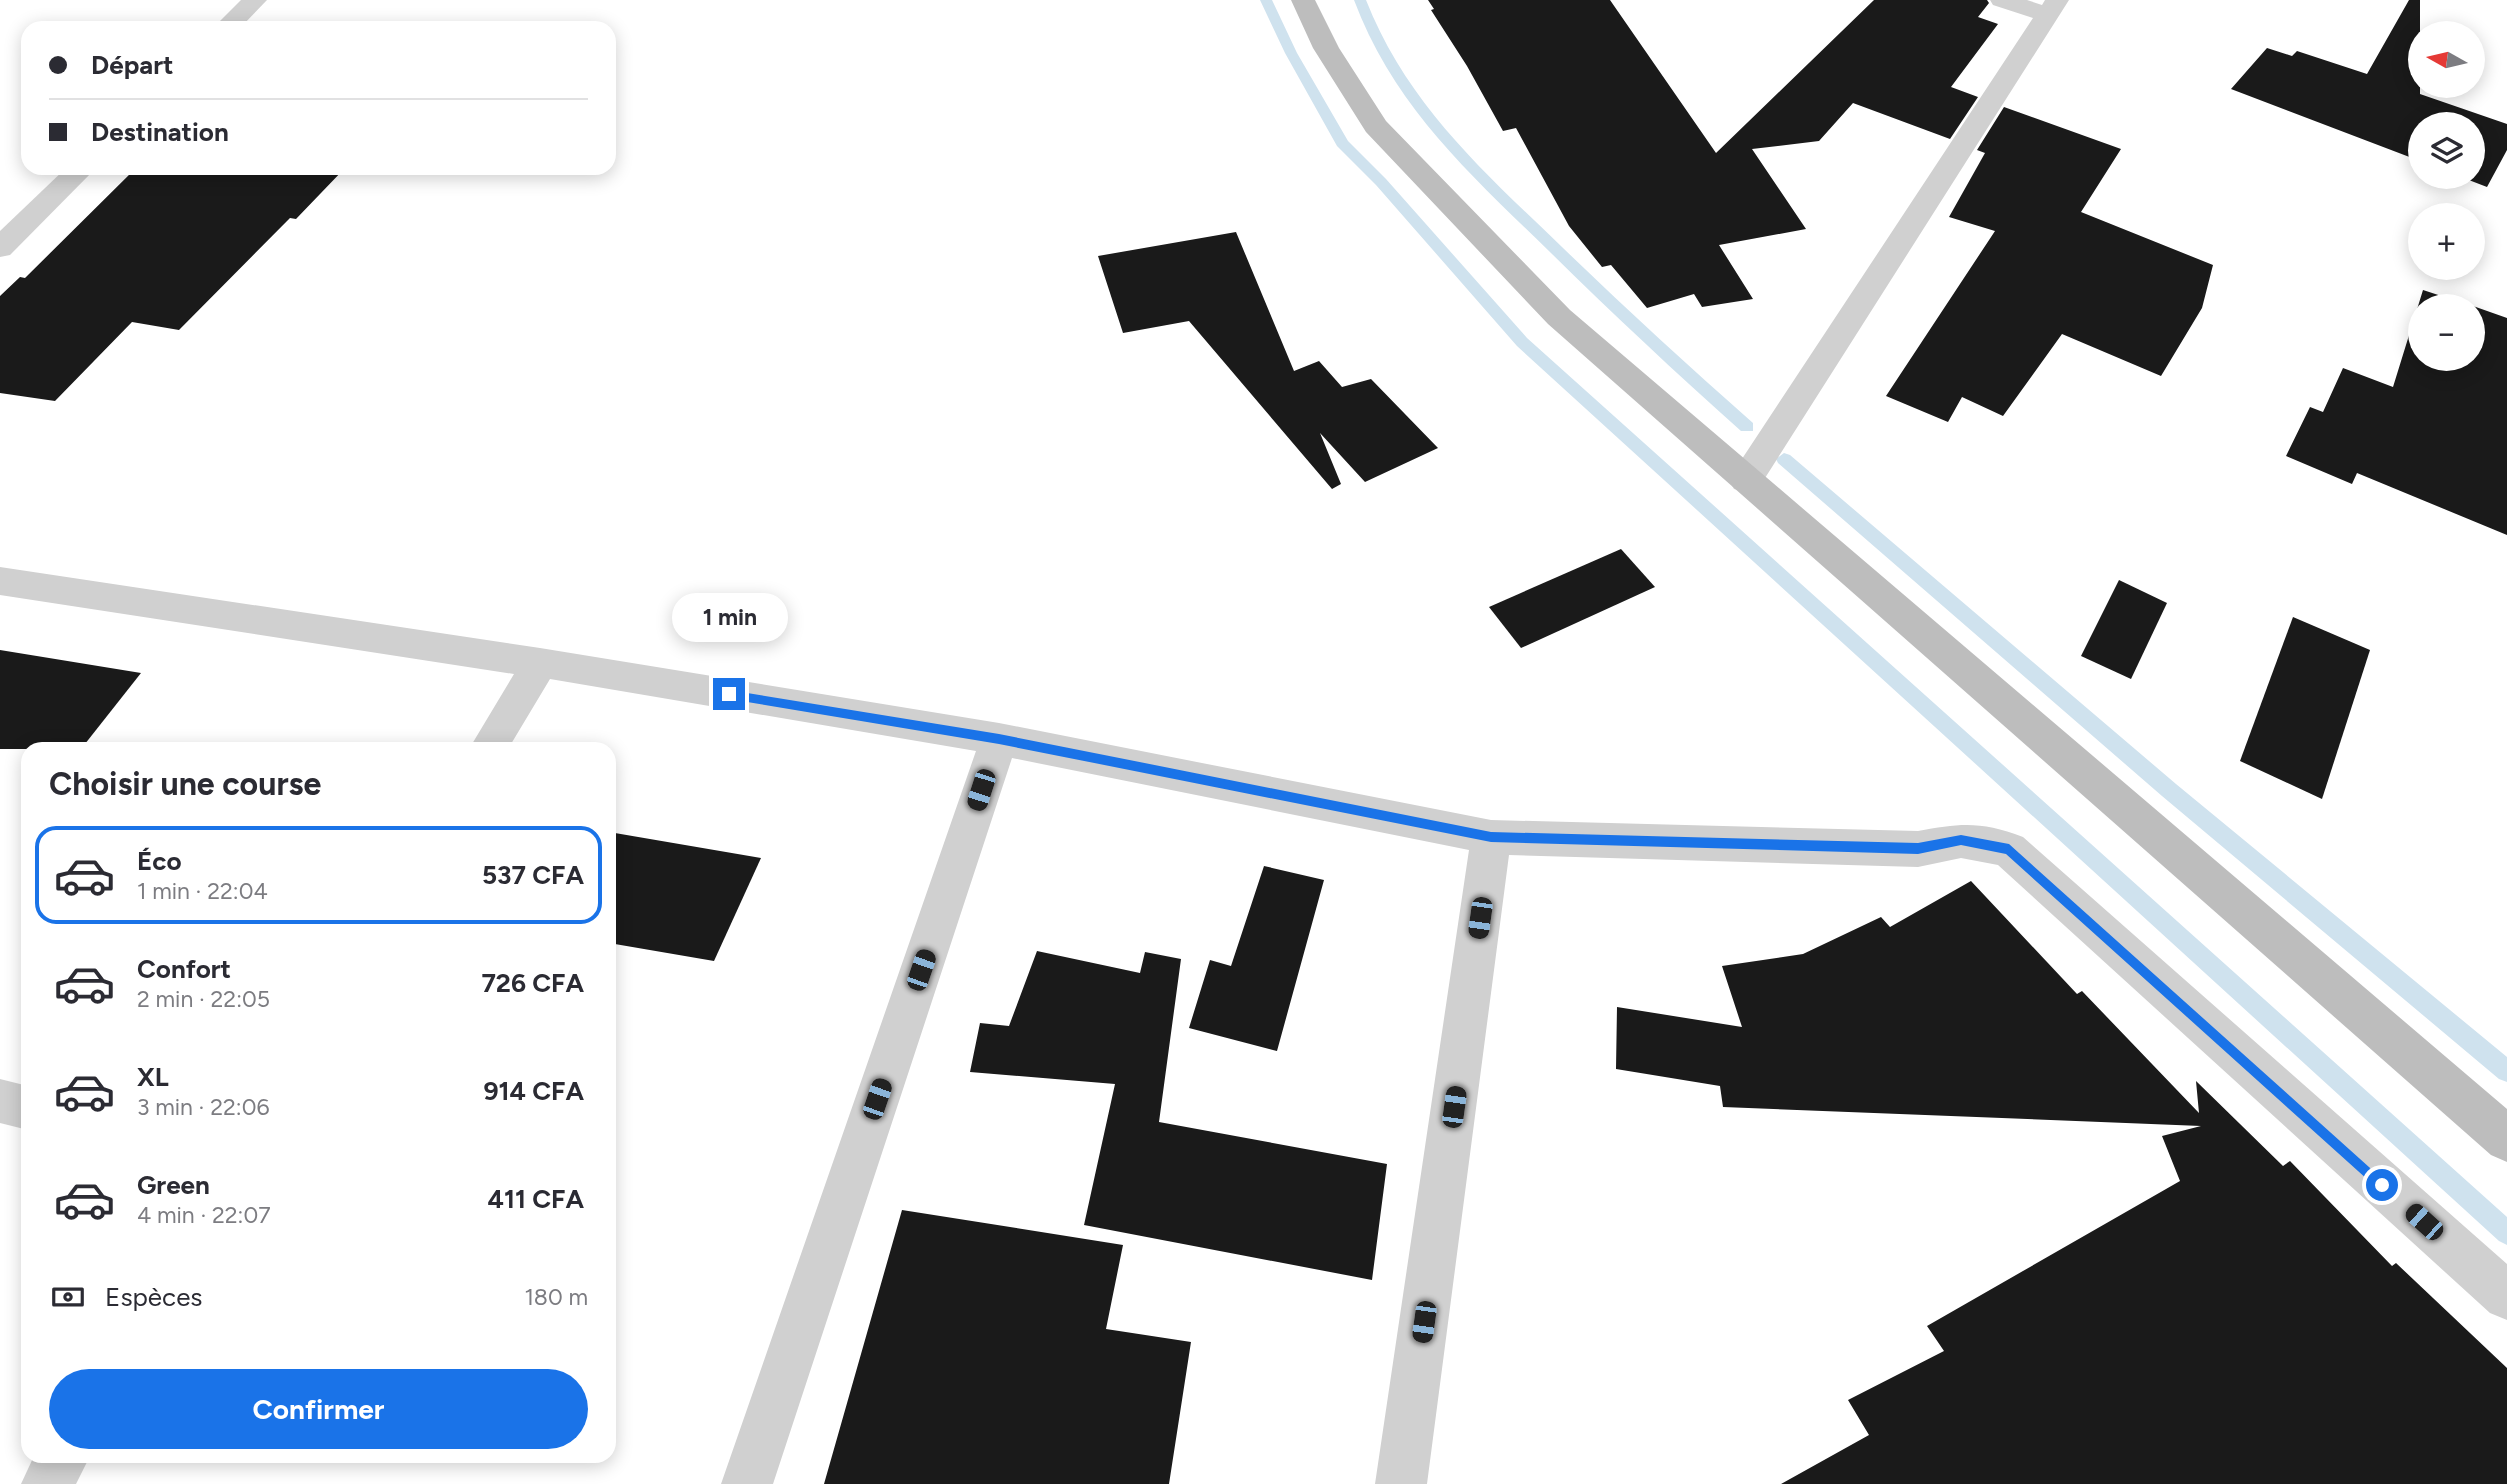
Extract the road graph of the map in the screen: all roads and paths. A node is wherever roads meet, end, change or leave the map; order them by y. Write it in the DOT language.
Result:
graph roads {
  1 [pos="255,0"];
  2 [pos="1303,0"];
  3 [pos="2003,0"];
  4 [pos="2053,8"];
  5 [pos="233,21"];
  6 [pos="75,175"];
  7 [pos="0,248"];
  8 [pos="1746,480"];
  9 [pos="0,582"];
  10 [pos="540,663"];
  11 [pos="999,739"];
  12 [pos="492,742"];
  13 [pos="1491,837"];
  14 [pos="0,1101"];
  15 [pos="21,1106"];
  16 [pos="2507,1139"];
  17 [pos="2507,1296"];
  18 [pos="60,1463"];
  19 [pos="47,1484"];
  20 [pos="747,1484"];
  21 [pos="1401,1484"];
  1 -- 5 [label="street"];
  2 -- 8 [label="street"];
  3 -- 4 [label="street"];
  4 -- 8 [label="street"];
  6 -- 7 [label="street"];
  8 -- 16 [label="street"];
  9 -- 10 [label="street"];
  10 -- 11 [label="street"];
  10 -- 12 [label="street"];
  11 -- 13 [label="street"];
  11 -- 20 [label="street"];
  13 -- 17 [label="street"];
  13 -- 21 [label="street"];
  14 -- 15 [label="street"];
  18 -- 19 [label="street"];
}
